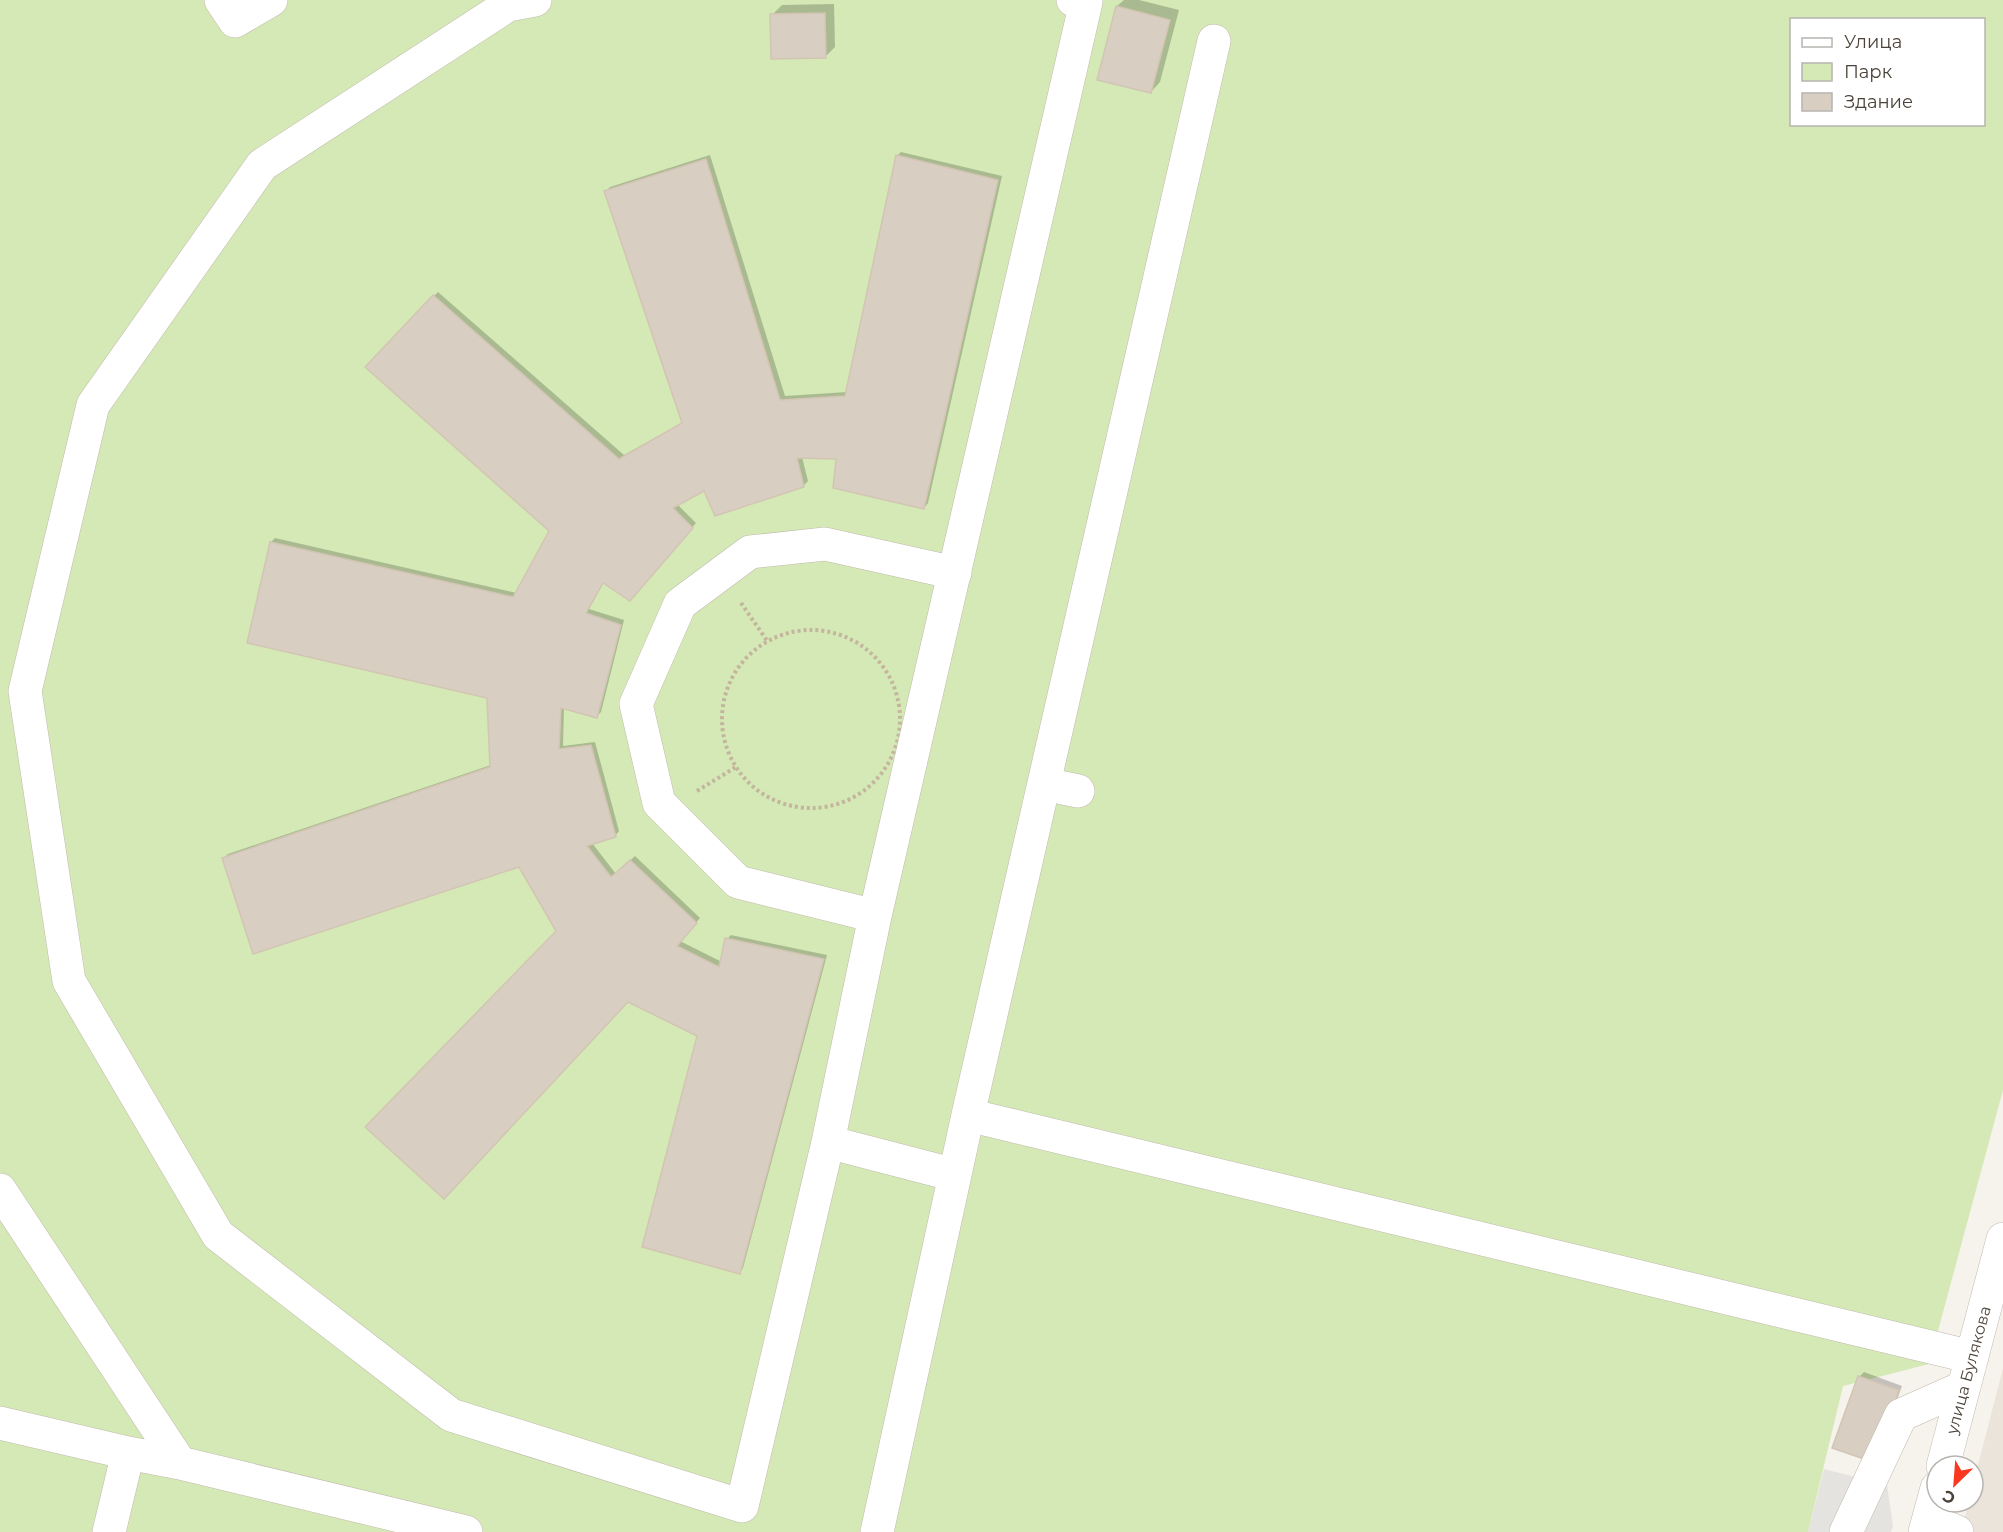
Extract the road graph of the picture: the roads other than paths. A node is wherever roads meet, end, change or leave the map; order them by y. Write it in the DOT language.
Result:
graph roads {
  1 [pos="221,0"];
  2 [pos="271,0"];
  3 [pos="535,0"];
  4 [pos="1080,1"];
  5 [pos="1214,41"];
  6 [pos="955,573"];
  7 [pos="1044,784"];
  8 [pos="1078,791"];
  9 [pos="875,916"];
  10 [pos="968,1115"];
  11 [pos="828,1142"];
  12 [pos="955,1175"];
  13 [pos="0,1190"];
  14 [pos="2003,1239"];
  15 [pos="1968,1372"];
  16 [pos="0,1423"];
  17 [pos="128,1453"];
  18 [pos="1946,1454"];
  19 [pos="180,1463"];
  20 [pos="109,1532"];
  21 [pos="466,1532"];
  22 [pos="877,1532"];
  23 [pos="1846,1532"];
  1 -- 2 [label="street"];
  3 -- 11 [label="street"];
  4 -- 6 [label="street"];
  5 -- 7 [label="street"];
  6 -- 9 [label="street"];
  6 -- 9 [label="street"];
  7 -- 8 [label="street"];
  7 -- 10 [label="street"];
  9 -- 11 [label="street"];
  10 -- 12 [label="street"];
  10 -- 15 [label="street"];
  11 -- 12 [label="street"];
  12 -- 22 [label="street"];
  13 -- 19 [label="street"];
  14 -- 15 [label="street, улица Булякова"];
  15 -- 18 [label="street, улица Булякова"];
  15 -- 23 [label="street"];
  16 -- 17 [label="street"];
  17 -- 19 [label="street"];
  17 -- 20 [label="street"];
  19 -- 21 [label="street"];
}
